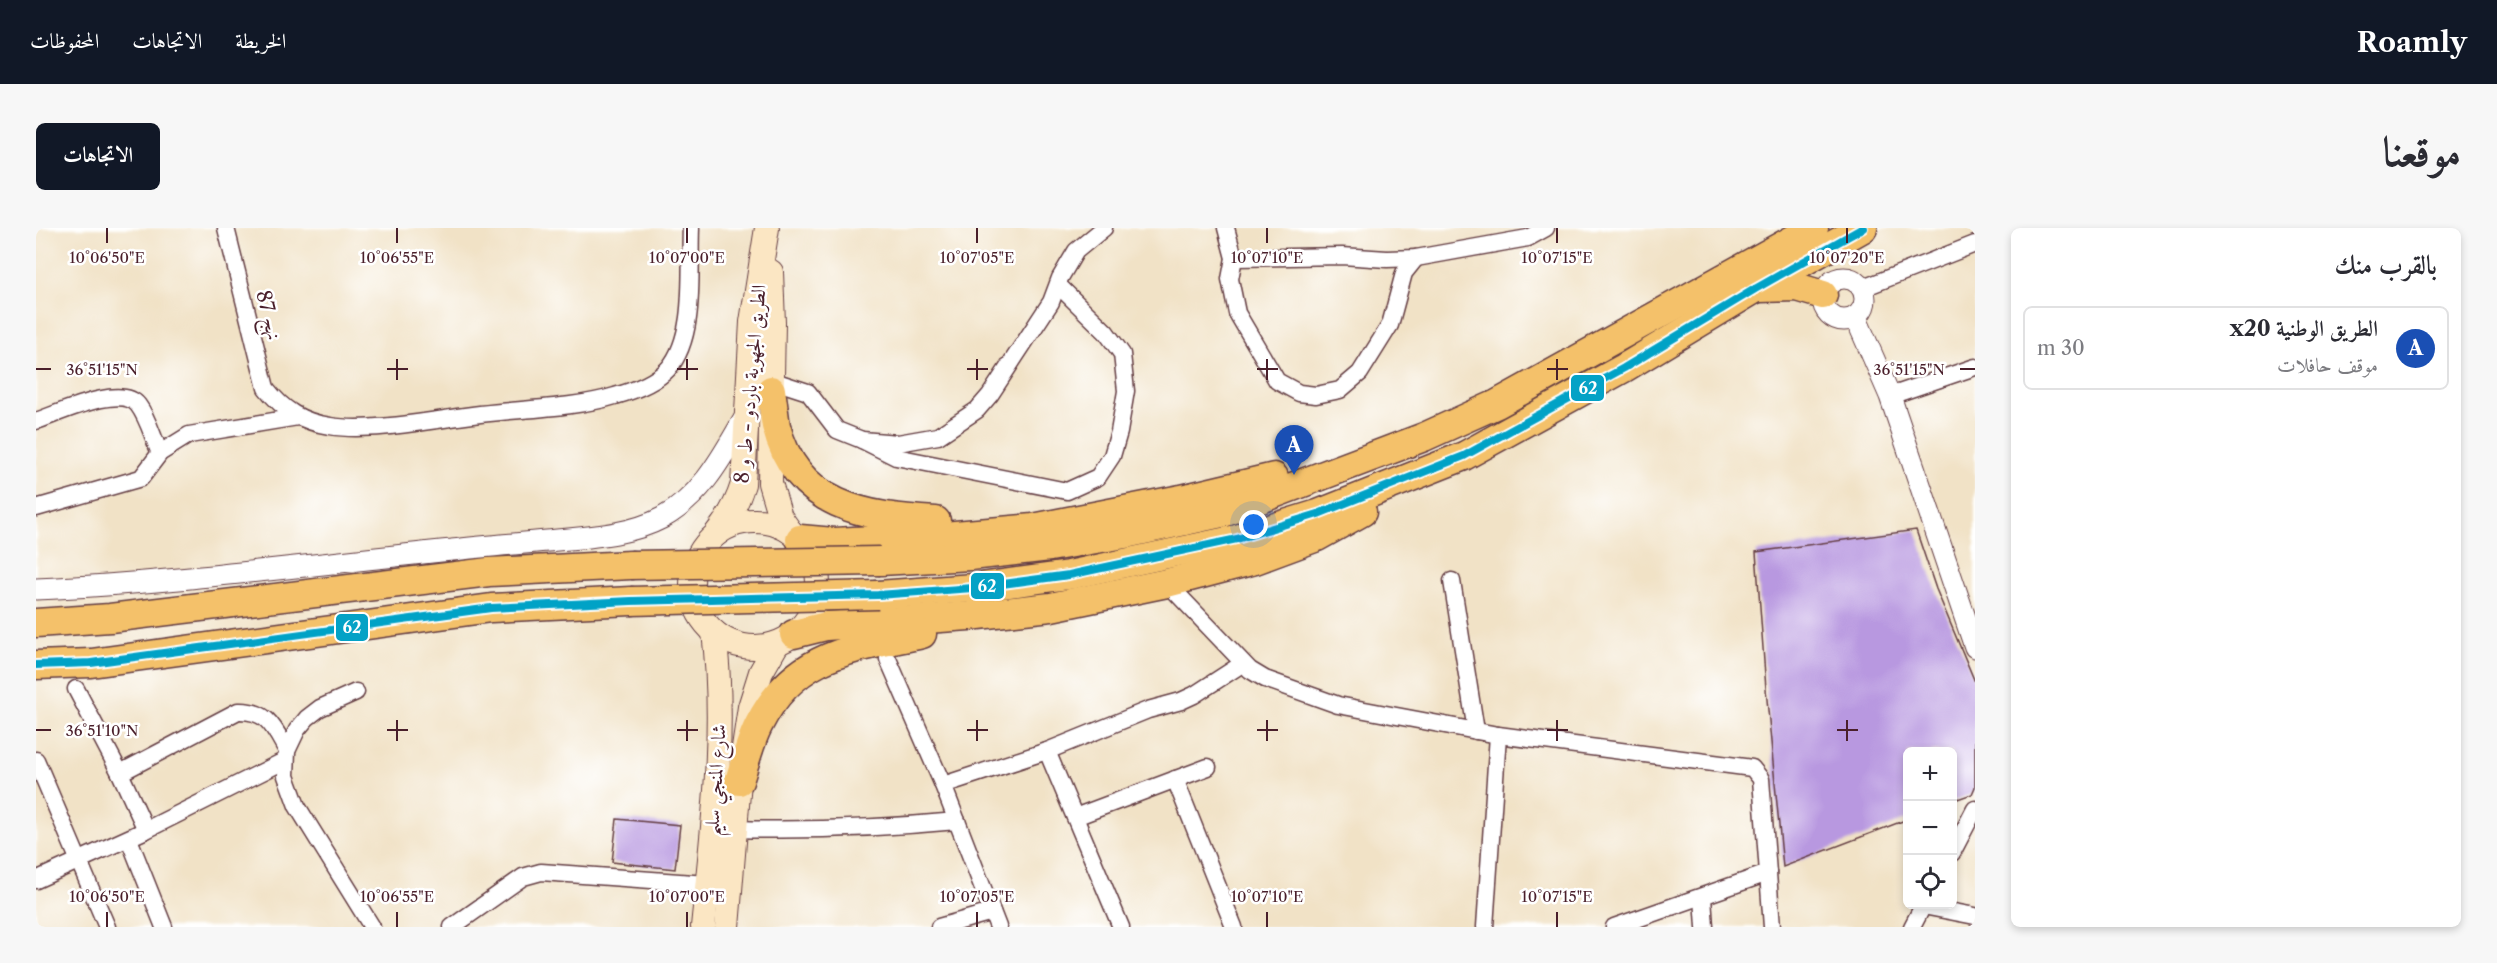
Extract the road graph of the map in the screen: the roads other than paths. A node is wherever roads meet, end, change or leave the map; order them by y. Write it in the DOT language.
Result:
graph roads {
  1 [pos="226,228"];
  2 [pos="691,228"];
  3 [pos="768,228"];
  4 [pos="1104,228"];
  5 [pos="1226,228"];
  6 [pos="1546,228"];
  7 [pos="1814,228"];
  8 [pos="1863,228"];
  9 [pos="1975,244"];
  10 [pos="1234,258"];
  11 [pos="1416,258"];
  12 [pos="1058,285"];
  13 [pos="1863,288"];
  14 [pos="1755,289"];
  15 [pos="1823,295"];
  16 [pos="1856,318"];
  17 [pos="1975,367"];
  18 [pos="771,385"];
  19 [pos="1890,396"];
  20 [pos="748,413"];
  21 [pos="298,417"];
  22 [pos="36,422"];
  23 [pos="1424,437"];
  24 [pos="862,440"];
  25 [pos="160,453"];
  26 [pos="1464,456"];
  27 [pos="36,508"];
  28 [pos="1070,521"];
  29 [pos="716,534"];
  30 [pos="795,535"];
  31 [pos="1452,581"];
  32 [pos="1167,583"];
  33 [pos="36,589"];
  34 [pos="1051,607"];
  35 [pos="36,623"];
  36 [pos="714,632"];
  37 [pos="785,639"];
  38 [pos="1975,647"];
  39 [pos="888,658"];
  40 [pos="1242,664"];
  41 [pos="36,665"];
  42 [pos="76,689"];
  43 [pos="356,692"];
  44 [pos="1476,731"];
  45 [pos="1498,735"];
  46 [pos="1047,751"];
  47 [pos="287,755"];
  48 [pos="36,760"];
  49 [pos="1208,767"];
  50 [pos="120,773"];
  51 [pos="1175,779"];
  52 [pos="739,781"];
  53 [pos="943,785"];
  54 [pos="1975,809"];
  55 [pos="1076,817"];
  56 [pos="957,821"];
  57 [pos="734,829"];
  58 [pos="146,830"];
  59 [pos="1969,835"];
  60 [pos="129,838"];
  61 [pos="1957,848"];
  62 [pos="78,862"];
  63 [pos="1768,873"];
  64 [pos="36,880"];
  65 [pos="707,884"];
  66 [pos="1703,897"];
  67 [pos="1922,909"];
  68 [pos="1943,909"];
  69 [pos="1975,916"];
  70 [pos="995,919"];
  71 [pos="107,927"];
  72 [pos="164,927"];
  73 [pos="372,927"];
  74 [pos="452,927"];
  75 [pos="703,927"];
  76 [pos="727,927"];
  77 [pos="939,927"];
  78 [pos="1121,927"];
  79 [pos="1234,927"];
  80 [pos="1485,927"];
  81 [pos="1614,927"];
  82 [pos="1705,927"];
  83 [pos="1772,927"];
  84 [pos="1912,927"];
  1 -- 21 [label="street, نهج 87"];
  2 -- 21 [label="street"];
  3 -- 18 [label="main road, الطريق الجهوية باردو - ط و 8"];
  3 -- 20 [label="main road, الطريق الجهوية باردو - ط و 8"];
  4 -- 12 [label="street"];
  5 -- 10 [label="street"];
  6 -- 11 [label="street"];
  7 -- 23 [label="highway"];
  8 -- 14 [label="highway"];
  9 -- 13 [label="street"];
  10 -- 11 [label="street"];
  10 -- 11 [label="street"];
  12 -- 24 [label="street"];
  12 -- 24 [label="street"];
  13 -- 15 [label="street"];
  13 -- 16 [label="street"];
  14 -- 15 [label="highway"];
  14 -- 26 [label="highway"];
  15 -- 16 [label="street"];
  16 -- 19 [label="street"];
  17 -- 19 [label="street"];
  18 -- 24 [label="street"];
  18 -- 28 [label="highway"];
  18 -- 30 [label="main road, الطريق الجهوية باردو - ط و 8"];
  19 -- 38 [label="street"];
  20 -- 29 [label="main road, الطريق الجهوية باردو - ط و 8"];
  20 -- 33 [label="street"];
  21 -- 25 [label="street"];
  22 -- 25 [label="street"];
  23 -- 28 [label="highway"];
  23 -- 35 [label="highway, bridge"];
  25 -- 27 [label="street"];
  26 -- 32 [label="highway"];
  26 -- 41 [label="highway, bridge"];
  28 -- 30 [label="highway"];
  29 -- 30 [label="main road"];
  29 -- 36 [label="main road"];
  30 -- 37 [label="main road"];
  31 -- 44 [label="street"];
  32 -- 34 [label="highway"];
  32 -- 40 [label="street"];
  34 -- 37 [label="highway"];
  34 -- 52 [label="highway"];
  36 -- 37 [label="main road"];
  36 -- 65 [label="main road, شارع المنجي سليم"];
  37 -- 52 [label="main road, شارع المنجي سليم"];
  39 -- 53 [label="street"];
  40 -- 44 [label="street"];
  40 -- 46 [label="street"];
  42 -- 50 [label="street"];
  43 -- 47 [label="street"];
  44 -- 45 [label="street"];
  45 -- 63 [label="street"];
  45 -- 80 [label="street"];
  46 -- 53 [label="street"];
  46 -- 55 [label="street"];
  47 -- 50 [label="street"];
  47 -- 58 [label="street"];
  47 -- 73 [label="street"];
  48 -- 62 [label="street"];
  49 -- 51 [label="street"];
  50 -- 58 [label="street"];
  51 -- 55 [label="street"];
  51 -- 79 [label="street"];
  52 -- 57 [label="main road, شارع المنجي سليم"];
  53 -- 56 [label="street"];
  54 -- 59 [label="street"];
  55 -- 78 [label="street"];
  56 -- 57 [label="street"];
  56 -- 70 [label="street"];
  57 -- 76 [label="main road, شارع المنجي سليم"];
  58 -- 60 [label="street"];
  59 -- 61 [label="street"];
  60 -- 62 [label="street"];
  60 -- 72 [label="street"];
  62 -- 64 [label="street"];
  62 -- 71 [label="street"];
  63 -- 66 [label="street"];
  63 -- 83 [label="street"];
  65 -- 74 [label="street"];
  65 -- 75 [label="main road, شارع المنجي سليم"];
  66 -- 81 [label="street"];
  66 -- 82 [label="street"];
  67 -- 84 [label="street"];
  68 -- 69 [label="street"];
  70 -- 77 [label="street"];
}
